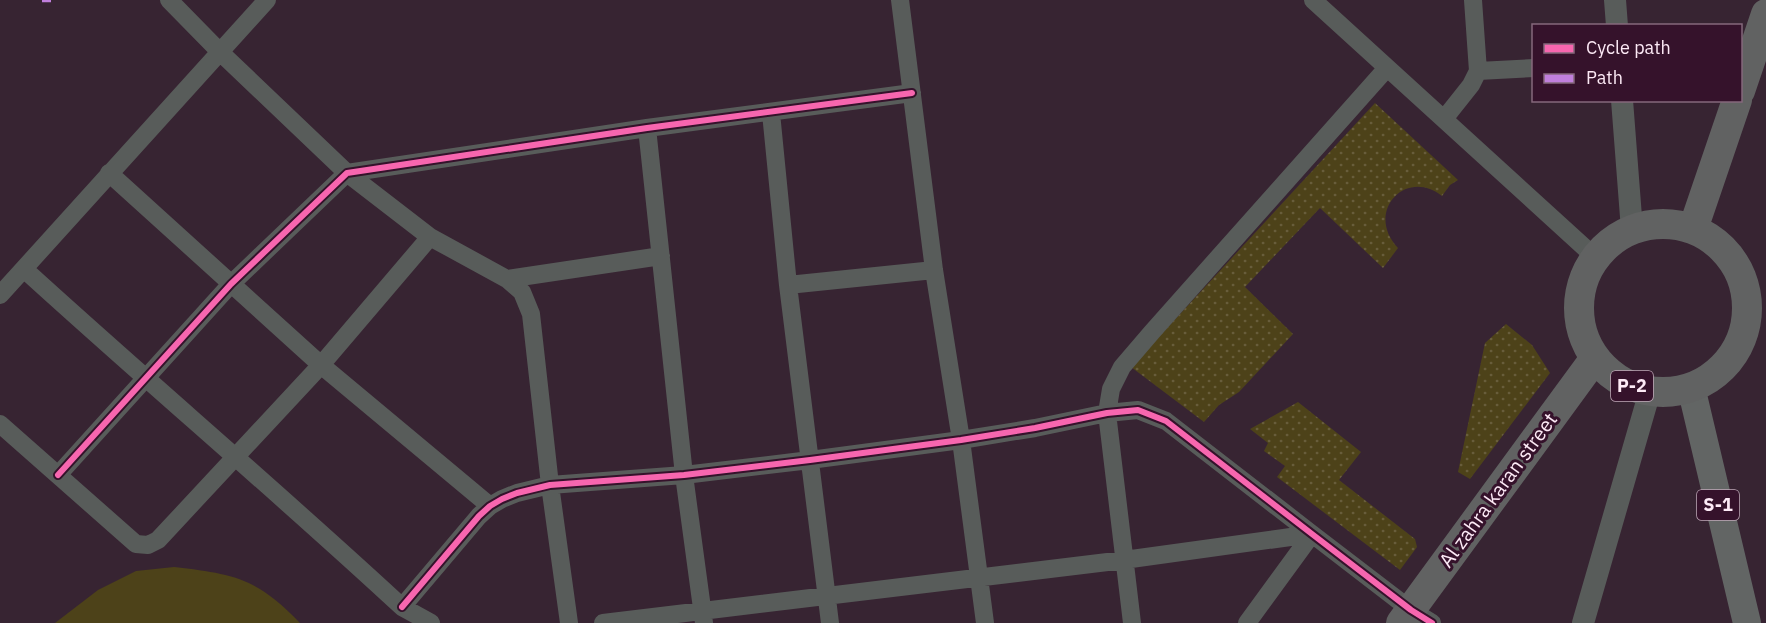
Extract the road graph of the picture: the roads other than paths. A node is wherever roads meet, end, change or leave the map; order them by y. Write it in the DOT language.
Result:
graph roads {
  1 [pos="169,0"];
  2 [pos="267,0"];
  3 [pos="900,0"];
  4 [pos="1313,0"];
  5 [pos="1473,0"];
  6 [pos="1615,0"];
  7 [pos="1766,14"];
  8 [pos="1617,24"];
  9 [pos="220,52"];
  10 [pos="1387,68"];
  11 [pos="1532,68"];
  12 [pos="1478,71"];
  13 [pos="1742,85"];
  14 [pos="912,93"];
  15 [pos="1622,102"];
  16 [pos="1736,102"];
  17 [pos="771,113"];
  18 [pos="1444,120"];
  19 [pos="647,128"];
  20 [pos="109,173"];
  21 [pos="347,173"];
  22 [pos="1694,229"];
  23 [pos="1632,230"];
  24 [pos="430,237"];
  25 [pos="661,256"];
  26 [pos="1596,258"];
  27 [pos="24,269"];
  28 [pos="934,270"];
  29 [pos="507,279"];
  30 [pos="231,284"];
  31 [pos="788,285"];
  32 [pos="0,295"];
  33 [pos="1595,358"];
  34 [pos="321,365"];
  35 [pos="145,379"];
  36 [pos="1691,387"];
  37 [pos="1650,391"];
  38 [pos="1107,413"];
  39 [pos="0,424"];
  40 [pos="962,440"];
  41 [pos="236,456"];
  42 [pos="810,460"];
  43 [pos="58,475"];
  44 [pos="684,475"];
  45 [pos="550,485"];
  46 [pos="490,506"];
  47 [pos="1312,534"];
  48 [pos="1124,560"];
  49 [pos="979,578"];
  50 [pos="826,596"];
  51 [pos="402,607"];
  52 [pos="703,616"];
  53 [pos="1415,619"];
  54 [pos="431,623"];
  55 [pos="569,623"];
  56 [pos="603,623"];
  57 [pos="830,623"];
  58 [pos="985,623"];
  59 [pos="1132,623"];
  60 [pos="1247,623"];
  61 [pos="1583,623"];
  62 [pos="1747,623"];
  1 -- 9 [label="street"];
  2 -- 9 [label="street"];
  3 -- 14 [label="street"];
  4 -- 10 [label="street"];
  5 -- 12 [label="street"];
  6 -- 8 [label="street"];
  7 -- 13 [label="highway"];
  9 -- 20 [label="street"];
  9 -- 21 [label="street"];
  10 -- 18 [label="street"];
  10 -- 38 [label="street"];
  11 -- 12 [label="street"];
  12 -- 18 [label="street"];
  14 -- 17 [label="street"];
  14 -- 28 [label="street"];
  15 -- 23 [label="street"];
  16 -- 22 [label="highway"];
  17 -- 19 [label="street"];
  17 -- 31 [label="street"];
  18 -- 26 [label="street"];
  19 -- 21 [label="street"];
  19 -- 25 [label="street"];
  20 -- 27 [label="street"];
  20 -- 30 [label="street"];
  21 -- 24 [label="street"];
  21 -- 30 [label="street"];
  22 -- 23 [label="highway, P-2"];
  22 -- 36 [label="highway, P-2"];
  23 -- 26 [label="highway, P-2"];
  24 -- 29 [label="street"];
  24 -- 34 [label="street"];
  25 -- 29 [label="street"];
  25 -- 44 [label="street"];
  26 -- 33 [label="highway, P-2"];
  27 -- 32 [label="street"];
  27 -- 35 [label="street"];
  28 -- 31 [label="street"];
  28 -- 40 [label="street"];
  29 -- 45 [label="street"];
  30 -- 34 [label="street"];
  30 -- 35 [label="street"];
  31 -- 42 [label="street"];
  33 -- 37 [label="highway, P-2"];
  33 -- 53 [label="highway, Al zahra karan street / P-2"];
  34 -- 41 [label="street"];
  34 -- 46 [label="street"];
  35 -- 41 [label="street"];
  35 -- 43 [label="street"];
  36 -- 37 [label="highway, P-2"];
  36 -- 62 [label="main road, S-1"];
  37 -- 61 [label="street"];
  38 -- 40 [label="street"];
  38 -- 47 [label="street"];
  38 -- 48 [label="street"];
  39 -- 43 [label="street"];
  40 -- 42 [label="street"];
  40 -- 49 [label="street"];
  41 -- 43 [label="street"];
  41 -- 51 [label="street"];
  42 -- 44 [label="street"];
  42 -- 50 [label="street"];
  44 -- 45 [label="street"];
  44 -- 52 [label="street"];
  45 -- 46 [label="street"];
  45 -- 55 [label="street"];
  46 -- 51 [label="street"];
  47 -- 48 [label="street"];
  47 -- 53 [label="street"];
  47 -- 60 [label="street"];
  48 -- 49 [label="street"];
  48 -- 59 [label="street"];
  49 -- 50 [label="street"];
  49 -- 58 [label="street"];
  50 -- 52 [label="street"];
  50 -- 57 [label="street"];
  51 -- 54 [label="street"];
  52 -- 56 [label="street"];
}
